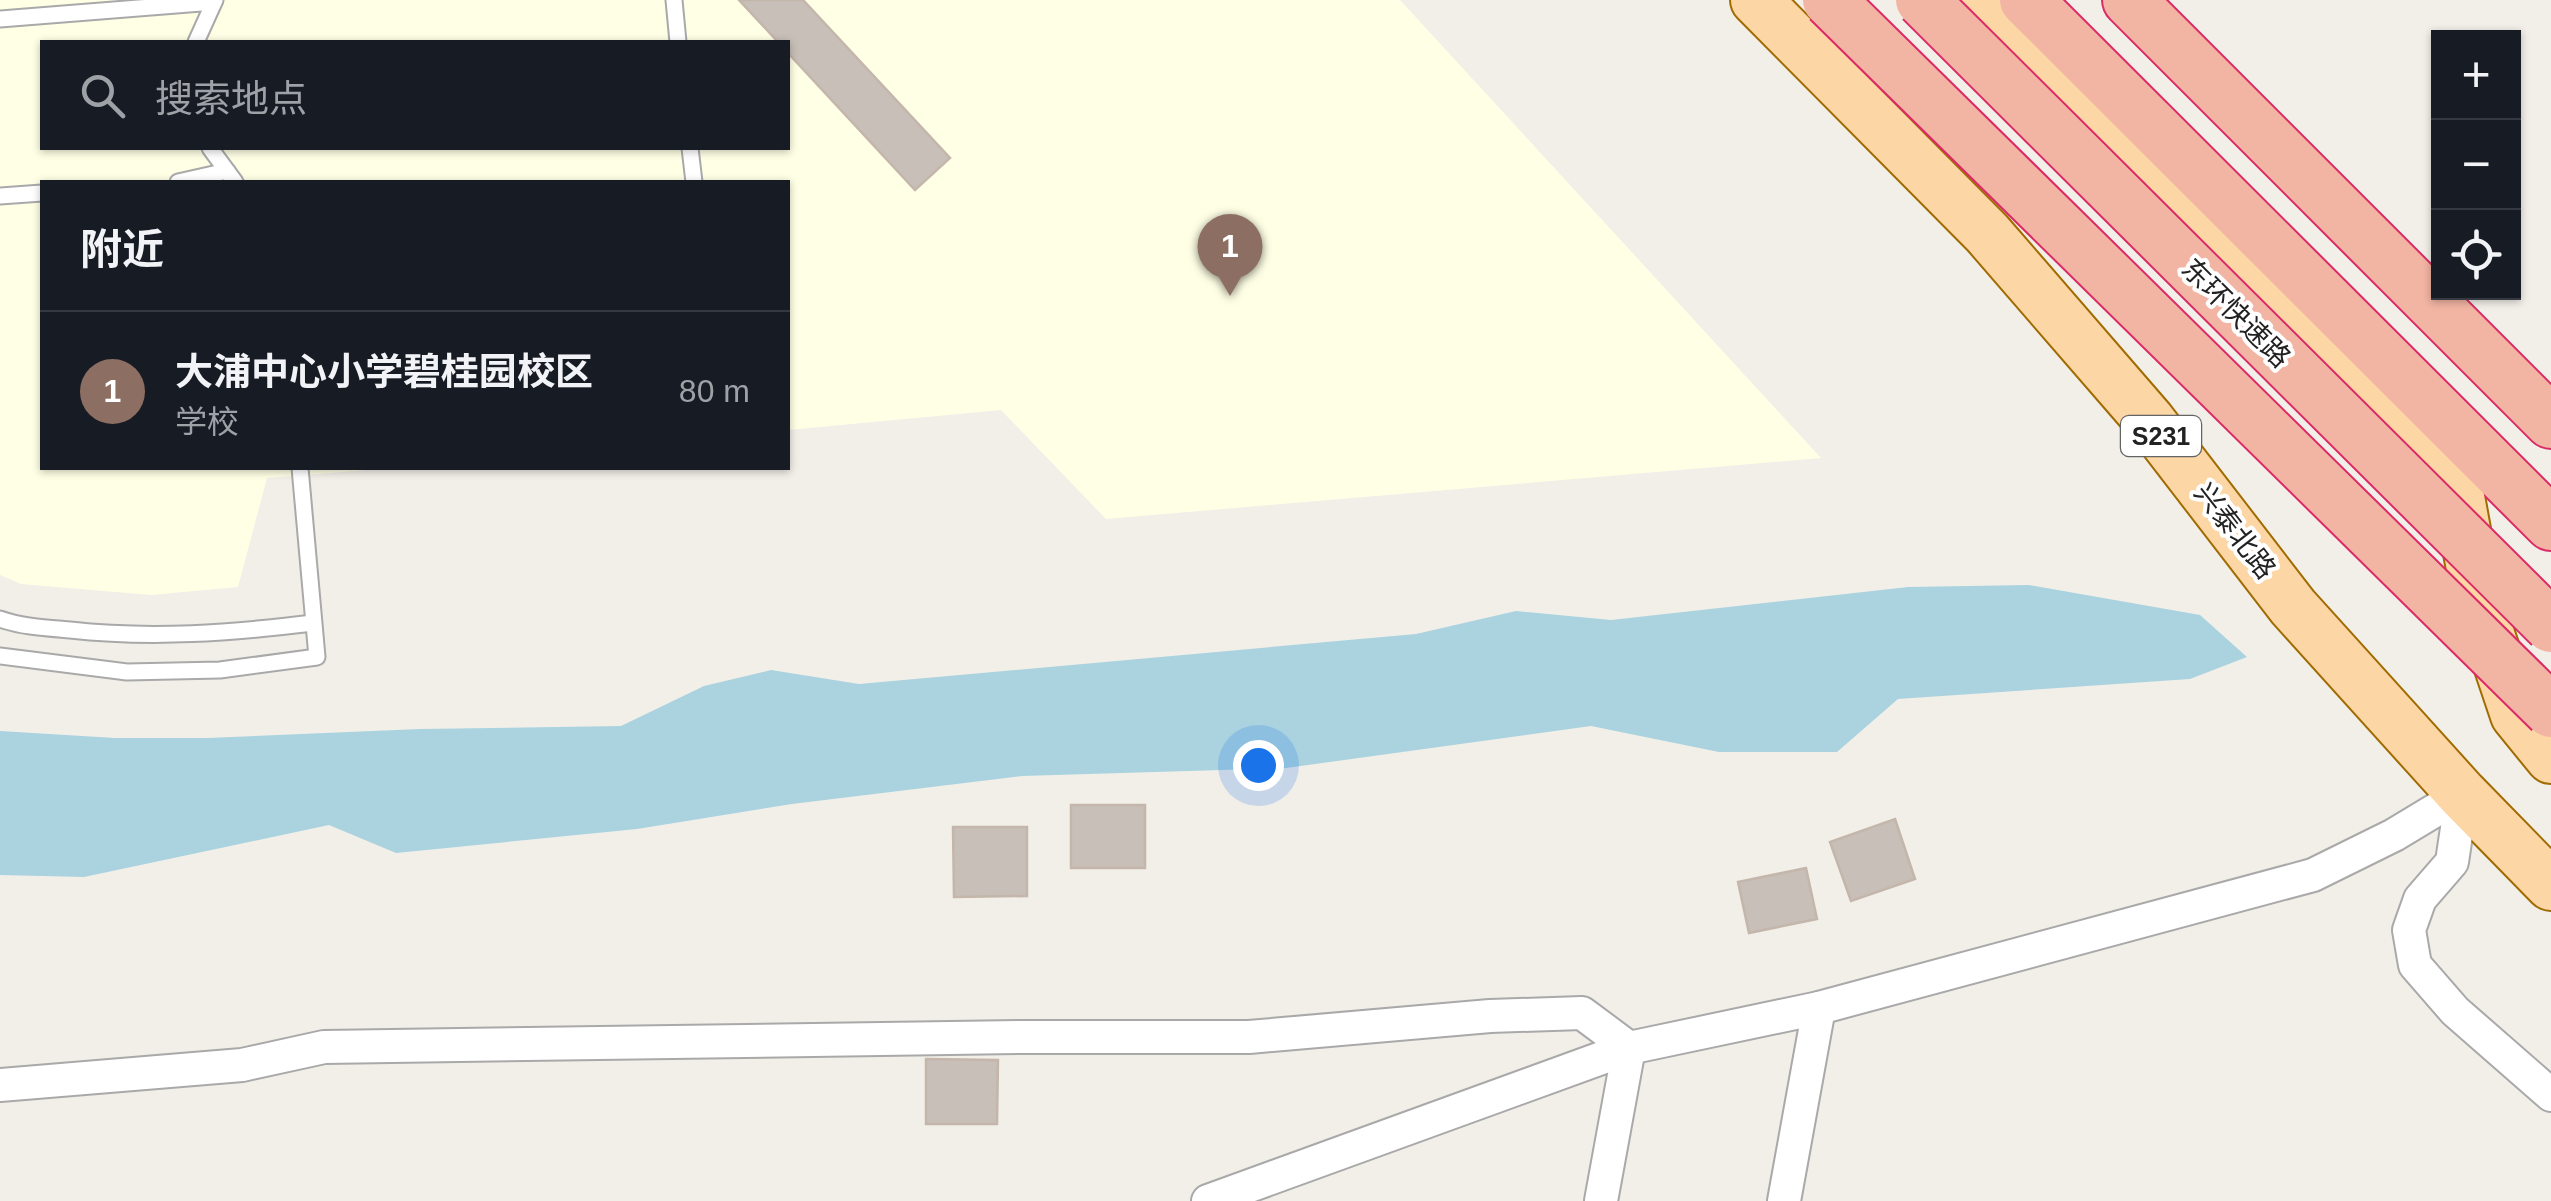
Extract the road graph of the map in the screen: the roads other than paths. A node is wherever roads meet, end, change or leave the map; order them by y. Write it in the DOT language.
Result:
graph roads {
  1 [pos="674,0"];
  2 [pos="1756,0"];
  3 [pos="1829,0"];
  4 [pos="1922,0"];
  5 [pos="1982,0"];
  6 [pos="2026,0"];
  7 [pos="2129,0"];
  8 [pos="214,1"];
  9 [pos="0,19"];
  10 [pos="197,40"];
  11 [pos="678,40"];
  12 [pos="211,150"];
  13 [pos="690,150"];
  14 [pos="231,177"];
  15 [pos="199,180"];
  16 [pos="694,180"];
  17 [pos="40,193"];
  18 [pos="0,196"];
  19 [pos="2551,422"];
  20 [pos="300,470"];
  21 [pos="2551,524"];
  22 [pos="0,619"];
  23 [pos="313,623"];
  24 [pos="2551,626"];
  25 [pos="0,656"];
  26 [pos="2551,711"];
  27 [pos="2551,758"];
  28 [pos="2462,794"];
  29 [pos="2551,885"];
  30 [pos="1819,1008"];
  31 [pos="1629,1048"];
  32 [pos="0,1085"];
  33 [pos="2551,1094"];
  34 [pos="1208,1201"];
  35 [pos="1602,1201"];
  36 [pos="1784,1201"];
  1 -- 11 [label="lane"];
  2 -- 28 [label="main road, 兴泰北路 / S231"];
  3 -- 26 [label="highway, bridge"];
  4 -- 24 [label="highway, 东环快速路, bridge"];
  5 -- 27 [label="main road"];
  6 -- 21 [label="highway"];
  7 -- 19 [label="highway"];
  8 -- 9 [label="lane"];
  8 -- 10 [label="lane"];
  12 -- 14 [label="lane"];
  13 -- 16 [label="lane"];
  14 -- 15 [label="lane"];
  17 -- 18 [label="lane"];
  20 -- 23 [label="lane"];
  22 -- 23 [label="lane"];
  23 -- 25 [label="lane"];
  28 -- 29 [label="main road, 兴泰北路 / S231"];
  28 -- 30 [label="street"];
  28 -- 33 [label="street"];
  30 -- 31 [label="street"];
  30 -- 36 [label="street"];
  31 -- 32 [label="street"];
  31 -- 34 [label="street"];
  31 -- 35 [label="street"];
}
